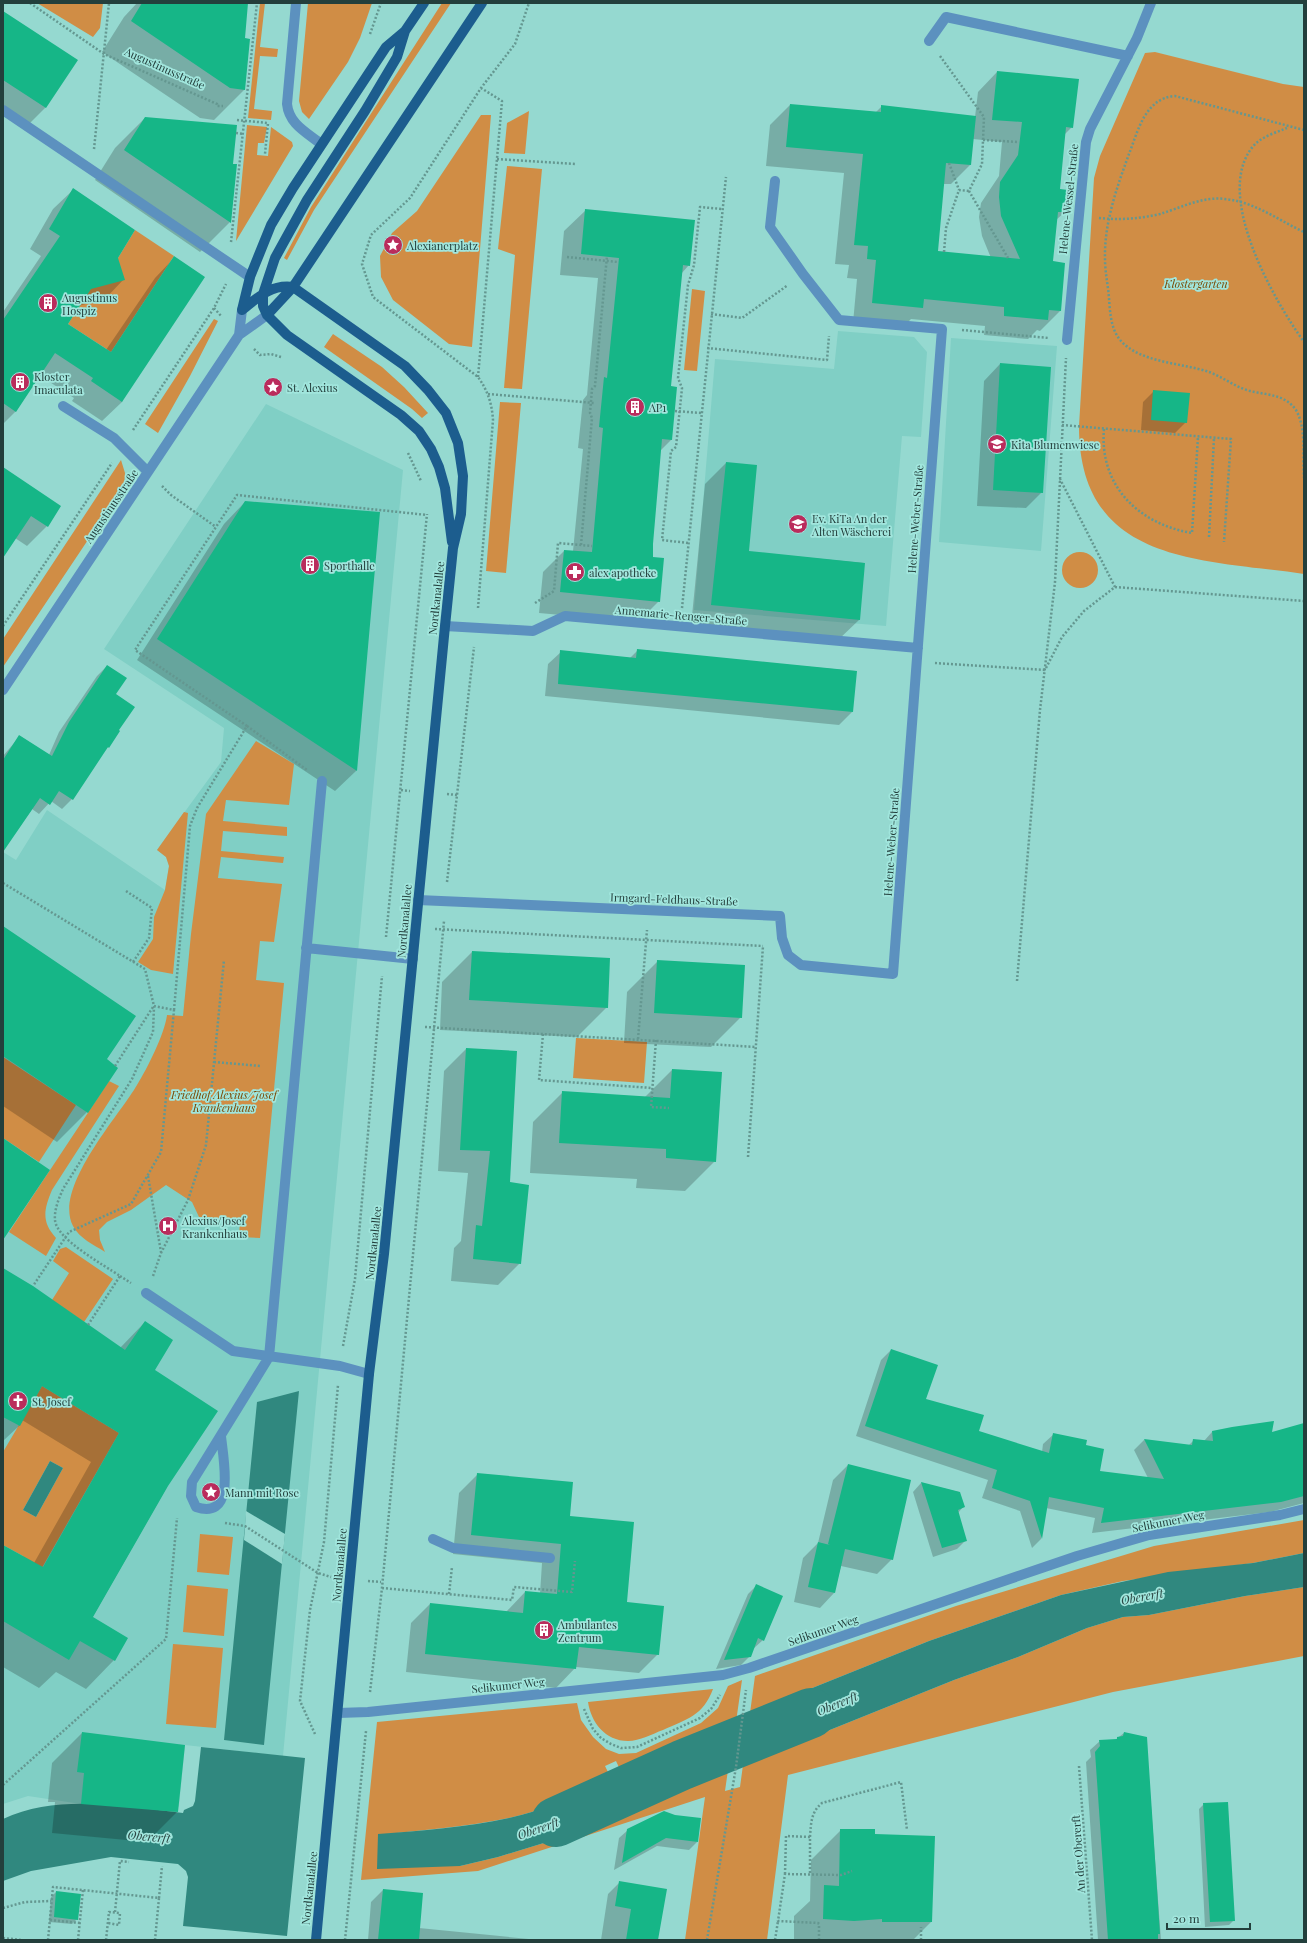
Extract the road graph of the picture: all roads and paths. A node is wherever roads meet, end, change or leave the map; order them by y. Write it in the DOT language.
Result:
graph roads {
  1 [pos="30,3"];
  2 [pos="109,3"];
  3 [pos="256,3"];
  4 [pos="296,3"];
  5 [pos="424,3"];
  6 [pos="482,3"];
  7 [pos="529,3"];
  8 [pos="1151,3"];
  9 [pos="405,31"];
  10 [pos="929,41"];
  11 [pos="104,54"];
  12 [pos="1128,56"];
  13 [pos="481,88"];
  14 [pos="223,106"];
  15 [pos="3,110"];
  16 [pos="237,120"];
  17 [pos="244,121"];
  18 [pos="1288,127"];
  19 [pos="1304,130"];
  20 [pos="236,133"];
  21 [pos="244,134"];
  22 [pos="983,140"];
  23 [pos="1020,142"];
  24 [pos="321,144"];
  25 [pos="265,154"];
  26 [pos="497,159"];
  27 [pos="949,163"];
  28 [pos="575,164"];
  29 [pos="91,169"];
  30 [pos="726,177"];
  31 [pos="775,181"];
  32 [pos="959,190"];
  33 [pos="969,191"];
  34 [pos="1240,202"];
  35 [pos="722,209"];
  36 [pos="1078,217"];
  37 [pos="1110,219"];
  38 [pos="1304,232"];
  39 [pos="944,252"];
  40 [pos="567,256"];
  41 [pos="607,256"];
  42 [pos="222,258"];
  43 [pos="1008,258"];
  44 [pos="606,260"];
  45 [pos="618,262"];
  46 [pos="803,274"];
  47 [pos="250,277"];
  48 [pos="293,287"];
  49 [pos="263,294"];
  50 [pos="214,308"];
  51 [pos="242,310"];
  52 [pos="711,314"];
  53 [pos="267,315"];
  54 [pos="839,320"];
  55 [pos="942,329"];
  56 [pos="239,335"];
  57 [pos="1067,340"];
  58 [pos="1304,342"];
  59 [pos="708,348"];
  60 [pos="478,377"];
  61 [pos="488,394"];
  62 [pos="592,403"];
  63 [pos="63,406"];
  64 [pos="675,411"];
  65 [pos="679,411"];
  66 [pos="701,413"];
  67 [pos="1062,425"];
  68 [pos="1104,429"];
  69 [pos="1304,431"];
  70 [pos="1198,437"];
  71 [pos="1214,438"];
  72 [pos="123,446"];
  73 [pos="407,451"];
  74 [pos="148,472"];
  75 [pos="1060,477"];
  76 [pos="1304,478"];
  77 [pos="423,486"];
  78 [pos="427,510"];
  79 [pos="427,515"];
  80 [pos="216,526"];
  81 [pos="1209,537"];
  82 [pos="1224,542"];
  83 [pos="688,543"];
  84 [pos="581,545"];
  85 [pos="592,546"];
  86 [pos="453,548"];
  87 [pos="1115,587"];
  88 [pos="1304,601"];
  89 [pos="535,603"];
  90 [pos="419,604"];
  91 [pos="3,626"];
  92 [pos="445,626"];
  93 [pos="680,626"];
  94 [pos="476,628"];
  95 [pos="918,648"];
  96 [pos="916,662"];
  97 [pos="1045,670"];
  98 [pos="3,690"];
  99 [pos="247,726"];
  100 [pos="322,781"];
  101 [pos="3,883"];
  102 [pos="126,891"];
  103 [pos="418,900"];
  104 [pos="445,902"];
  105 [pos="649,910"];
  106 [pos="766,915"];
  107 [pos="416,928"];
  108 [pos="444,930"];
  109 [pos="646,941"];
  110 [pos="763,946"];
  111 [pos="306,948"];
  112 [pos="413,958"];
  113 [pos="224,960"];
  114 [pos="133,962"];
  115 [pos="893,974"];
  116 [pos="1017,980"];
  117 [pos="154,1006"];
  118 [pos="174,1010"];
  119 [pos="406,1027"];
  120 [pos="435,1028"];
  121 [pos="543,1034"];
  122 [pos="638,1039"];
  123 [pos="656,1040"];
  124 [pos="756,1047"];
  125 [pos="214,1062"];
  126 [pos="115,1066"];
  127 [pos="261,1066"];
  128 [pos="652,1088"];
  129 [pos="669,1108"];
  130 [pos="748,1157"];
  131 [pos="148,1176"];
  132 [pos="65,1238"];
  133 [pos="161,1253"];
  134 [pos="33,1286"];
  135 [pos="146,1293"];
  136 [pos="348,1314"];
  137 [pos="88,1325"];
  138 [pos="269,1357"];
  139 [pos="340,1366"];
  140 [pos="369,1374"];
  141 [pos="221,1436"];
  142 [pos="1304,1510"];
  143 [pos="177,1518"];
  144 [pos="245,1526"];
  145 [pos="433,1539"];
  146 [pos="453,1548"];
  147 [pos="283,1550"];
  148 [pos="550,1558"];
  149 [pos="575,1561"];
  150 [pos="382,1588"];
  151 [pos="449,1594"];
  152 [pos="749,1668"];
  153 [pos="723,1675"];
  154 [pos="581,1689"];
  155 [pos="368,1712"];
  156 [pos="338,1713"];
  157 [pos="315,1734"];
  158 [pos="1079,1766"];
  159 [pos="3,1785"];
  160 [pos="907,1830"];
  161 [pos="810,1837"];
  162 [pos="129,1862"];
  163 [pos="162,1866"];
  164 [pos="852,1871"];
  165 [pos="785,1874"];
  166 [pos="810,1874"];
  167 [pos="83,1890"];
  168 [pos="117,1894"];
  169 [pos="159,1898"];
  170 [pos="52,1901"];
  171 [pos="3,1908"];
  172 [pos="115,1912"];
  173 [pos="50,1920"];
  174 [pos="778,1921"];
  175 [pos="80,1923"];
  176 [pos="108,1923"];
  177 [pos="921,1927"];
  178 [pos="3,1938"];
  179 [pos="22,1940"];
  180 [pos="48,1940"];
  181 [pos="78,1940"];
  182 [pos="106,1940"];
  183 [pos="155,1940"];
  184 [pos="316,1940"];
  185 [pos="345,1940"];
  186 [pos="707,1940"];
  187 [pos="775,1940"];
  188 [pos="819,1940"];
  189 [pos="920,1940"];
  190 [pos="1092,1940"];
  1 -- 11 [label="path, Augustinusstraße"];
  2 -- 11 [label="path"];
  3 -- 17 [label="path"];
  4 -- 24 [label="street"];
  5 -- 9 [label="main road"];
  6 -- 48 [label="main road"];
  7 -- 13 [label="path"];
  8 -- 12 [label="street, Helene-Wessel-Straße"];
  9 -- 24 [label="main road"];
  9 -- 49 [label="main road"];
  10 -- 12 [label="street"];
  10 -- 22 [label="path"];
  11 -- 14 [label="path, Augustinusstraße"];
  11 -- 29 [label="path"];
  12 -- 36 [label="street, Helene-Wessel-Straße"];
  13 -- 26 [label="path"];
  13 -- 60 [label="path"];
  15 -- 29 [label="street"];
  16 -- 17 [label="path"];
  17 -- 21 [label="path"];
  17 -- 25 [label="path"];
  18 -- 19 [label="path"];
  18 -- 34 [label="path"];
  18 -- 37 [label="path"];
  20 -- 21 [label="path"];
  21 -- 42 [label="path"];
  22 -- 23 [label="path"];
  22 -- 33 [label="path"];
  24 -- 47 [label="main road"];
  26 -- 28 [label="path"];
  26 -- 60 [label="path"];
  27 -- 32 [label="path"];
  29 -- 42 [label="street"];
  30 -- 35 [label="path"];
  31 -- 46 [label="street"];
  32 -- 33 [label="path"];
  32 -- 39 [label="path"];
  33 -- 43 [label="path"];
  34 -- 37 [label="path"];
  34 -- 38 [label="path"];
  34 -- 58 [label="path"];
  35 -- 52 [label="path"];
  35 -- 65 [label="path"];
  36 -- 37 [label="path"];
  36 -- 57 [label="street, Helene-Wessel-Straße"];
  37 -- 69 [label="path"];
  40 -- 44 [label="path"];
  41 -- 44 [label="path"];
  42 -- 47 [label="street"];
  44 -- 45 [label="path"];
  44 -- 62 [label="path"];
  46 -- 52 [label="path"];
  46 -- 54 [label="street"];
  47 -- 51 [label="main road"];
  48 -- 49 [label="main road"];
  48 -- 53 [label="main road"];
  48 -- 86 [label="main road, Nordkanalallee"];
  49 -- 51 [label="main road"];
  49 -- 53 [label="main road"];
  50 -- 72 [label="path"];
  51 -- 56 [label="street, Augustinusstraße"];
  52 -- 59 [label="path"];
  53 -- 56 [label="street, Augustinusstraße"];
  53 -- 86 [label="main road, Nordkanalallee"];
  54 -- 55 [label="street"];
  54 -- 59 [label="path"];
  55 -- 57 [label="path"];
  55 -- 95 [label="street, Helene-Weber-Straße"];
  56 -- 74 [label="street, Augustinusstraße"];
  57 -- 67 [label="path"];
  59 -- 66 [label="path"];
  60 -- 61 [label="path"];
  61 -- 62 [label="path"];
  61 -- 94 [label="path"];
  62 -- 84 [label="path"];
  63 -- 72 [label="street"];
  64 -- 65 [label="path"];
  65 -- 66 [label="path"];
  65 -- 83 [label="path"];
  66 -- 83 [label="path"];
  67 -- 68 [label="path"];
  67 -- 75 [label="path"];
  68 -- 70 [label="path"];
  68 -- 70 [label="path"];
  69 -- 76 [label="path"];
  70 -- 71 [label="path"];
  71 -- 81 [label="path"];
  71 -- 82 [label="path"];
  72 -- 74 [label="street"];
  72 -- 91 [label="path"];
  73 -- 77 [label="path"];
  74 -- 80 [label="path"];
  74 -- 98 [label="street, Augustinusstraße"];
  75 -- 87 [label="path"];
  75 -- 97 [label="path"];
  78 -- 79 [label="path"];
  79 -- 80 [label="path"];
  79 -- 90 [label="path"];
  80 -- 99 [label="path"];
  83 -- 93 [label="path"];
  84 -- 85 [label="path"];
  84 -- 89 [label="path"];
  86 -- 92 [label="main road, Nordkanalallee"];
  87 -- 88 [label="path"];
  87 -- 97 [label="path"];
  92 -- 94 [label="street, Annemarie-Renger-Straße"];
  92 -- 103 [label="main road, Nordkanalallee"];
  93 -- 94 [label="street, Annemarie-Renger-Straße"];
  93 -- 95 [label="street, Annemarie-Renger-Straße"];
  94 -- 104 [label="path"];
  95 -- 96 [label="street, Helene-Weber-Straße"];
  96 -- 97 [label="path"];
  96 -- 115 [label="street, Helene-Weber-Straße"];
  97 -- 116 [label="path"];
  99 -- 100 [label="path"];
  99 -- 118 [label="path"];
  100 -- 111 [label="street"];
  101 -- 114 [label="path"];
  102 -- 114 [label="path"];
  103 -- 104 [label="street, Irmgard-Feldhaus-Straße"];
  103 -- 107 [label="main road, Nordkanalallee"];
  104 -- 105 [label="street, Irmgard-Feldhaus-Straße"];
  104 -- 108 [label="path"];
  105 -- 106 [label="street, Irmgard-Feldhaus-Straße"];
  105 -- 109 [label="path"];
  106 -- 110 [label="path"];
  106 -- 115 [label="street, Irmgard-Feldhaus-Straße"];
  107 -- 108 [label="path"];
  107 -- 112 [label="main road, Nordkanalallee"];
  108 -- 109 [label="path"];
  108 -- 120 [label="path"];
  109 -- 110 [label="path"];
  109 -- 122 [label="path"];
  110 -- 124 [label="path"];
  111 -- 112 [label="street"];
  111 -- 138 [label="street"];
  112 -- 119 [label="main road, Nordkanalallee"];
  113 -- 125 [label="path"];
  114 -- 117 [label="path"];
  117 -- 118 [label="path"];
  117 -- 126 [label="path"];
  117 -- 132 [label="path"];
  118 -- 131 [label="path"];
  119 -- 120 [label="path"];
  119 -- 140 [label="main road, Nordkanalallee"];
  120 -- 121 [label="path"];
  120 -- 150 [label="path"];
  121 -- 122 [label="path"];
  121 -- 128 [label="path"];
  122 -- 123 [label="path"];
  123 -- 124 [label="path"];
  123 -- 128 [label="path"];
  124 -- 130 [label="path"];
  125 -- 127 [label="path"];
  125 -- 133 [label="path"];
  128 -- 129 [label="path"];
  131 -- 132 [label="path"];
  131 -- 133 [label="path"];
  132 -- 134 [label="path"];
  132 -- 137 [label="path"];
  133 -- 135 [label="path"];
  135 -- 138 [label="street"];
  136 -- 139 [label="path"];
  138 -- 139 [label="street"];
  138 -- 141 [label="street"];
  139 -- 140 [label="street"];
  139 -- 157 [label="path"];
  140 -- 156 [label="main road, Nordkanalallee"];
  141 -- 141 [label="street"];
  142 -- 152 [label="street, Selikumer Weg"];
  143 -- 159 [label="path"];
  144 -- 147 [label="path"];
  145 -- 146 [label="street"];
  146 -- 148 [label="street"];
  146 -- 151 [label="path"];
  149 -- 151 [label="path"];
  150 -- 151 [label="path"];
  150 -- 155 [label="path"];
  152 -- 153 [label="street, Selikumer Weg"];
  152 -- 186 [label="path"];
  153 -- 154 [label="street, Selikumer Weg"];
  153 -- 154 [label="path"];
  154 -- 155 [label="street, Selikumer Weg"];
  155 -- 156 [label="street, Selikumer Weg"];
  155 -- 185 [label="path"];
  156 -- 184 [label="main road, Nordkanalallee"];
  158 -- 190 [label="path, An der Obererft"];
  160 -- 161 [label="path"];
  161 -- 165 [label="path"];
  161 -- 166 [label="path"];
  162 -- 168 [label="path"];
  163 -- 169 [label="path"];
  164 -- 166 [label="path"];
  165 -- 166 [label="path"];
  165 -- 174 [label="path"];
  167 -- 168 [label="path"];
  167 -- 170 [label="path"];
  167 -- 175 [label="path"];
  168 -- 169 [label="path"];
  168 -- 172 [label="path"];
  169 -- 183 [label="path"];
  170 -- 171 [label="path"];
  170 -- 173 [label="path"];
  172 -- 176 [label="path"];
  172 -- 176 [label="path"];
  173 -- 175 [label="path"];
  173 -- 180 [label="path"];
  174 -- 187 [label="path"];
  174 -- 188 [label="path"];
  175 -- 181 [label="path"];
  176 -- 182 [label="path"];
  177 -- 189 [label="path"];
  178 -- 179 [label="path"];
}
